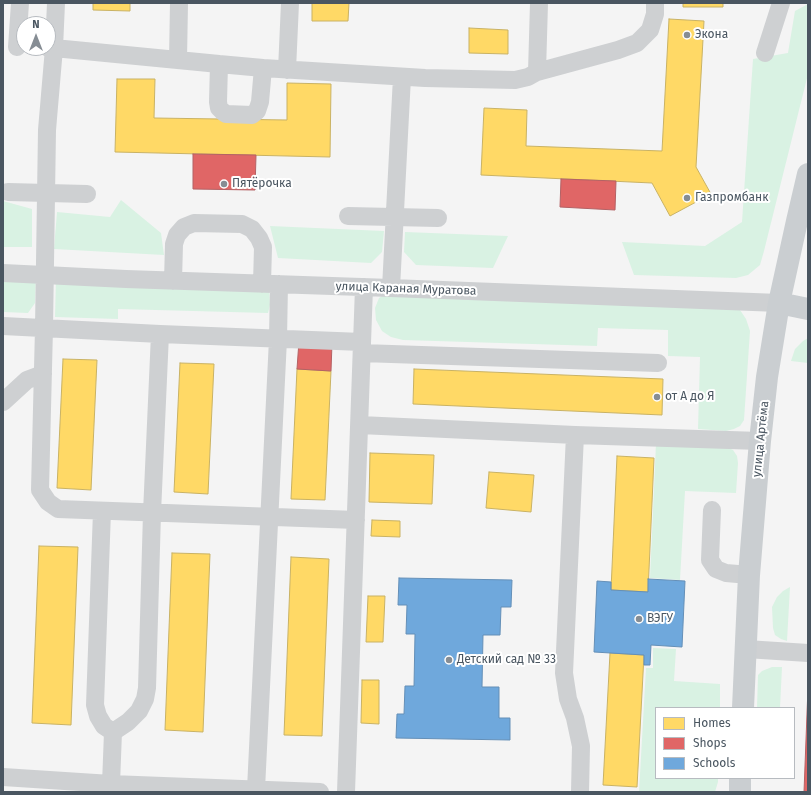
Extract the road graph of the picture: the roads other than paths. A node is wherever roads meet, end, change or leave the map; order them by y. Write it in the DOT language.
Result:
graph roads {
  1 [pos="20,3"];
  2 [pos="56,3"];
  3 [pos="179,3"];
  4 [pos="290,3"];
  5 [pos="539,3"];
  6 [pos="655,3"];
  7 [pos="781,3"];
  8 [pos="55,16"];
  9 [pos="15,46"];
  10 [pos="56,48"];
  11 [pos="765,53"];
  12 [pos="51,56"];
  13 [pos="178,60"];
  14 [pos="219,64"];
  15 [pos="263,68"];
  16 [pos="288,70"];
  17 [pos="537,72"];
  18 [pos="402,77"];
  19 [pos="808,174"];
  20 [pos="8,192"];
  21 [pos="46,193"];
  22 [pos="87,194"];
  23 [pos="348,216"];
  24 [pos="395,217"];
  25 [pos="438,218"];
  26 [pos="3,273"];
  27 [pos="45,275"];
  28 [pos="173,281"];
  29 [pos="271,284"];
  30 [pos="364,287"];
  31 [pos="391,288"];
  32 [pos="779,303"];
  33 [pos="808,309"];
  34 [pos="3,326"];
  35 [pos="44,328"];
  36 [pos="160,334"];
  37 [pos="278,339"];
  38 [pos="362,347"];
  39 [pos="658,363"];
  40 [pos="43,374"];
  41 [pos="3,402"];
  42 [pos="360,425"];
  43 [pos="575,435"];
  44 [pos="760,441"];
  45 [pos="102,510"];
  46 [pos="712,510"];
  47 [pos="152,513"];
  48 [pos="270,517"];
  49 [pos="356,520"];
  50 [pos="749,575"];
  51 [pos="746,649"];
  52 [pos="808,653"];
  53 [pos="743,707"];
  54 [pos="113,732"];
  55 [pos="3,777"];
  56 [pos="740,779"];
  57 [pos="111,784"];
  58 [pos="256,789"];
  59 [pos="320,792"];
  60 [pos="346,792"];
  61 [pos="580,792"];
  62 [pos="740,792"];
  1 -- 9 [label="street"];
  2 -- 8 [label="street"];
  3 -- 13 [label="street"];
  4 -- 16 [label="street"];
  5 -- 17 [label="street"];
  6 -- 17 [label="street"];
  7 -- 11 [label="street"];
  10 -- 13 [label="street"];
  12 -- 21 [label="street"];
  13 -- 14 [label="street"];
  14 -- 15 [label="street"];
  14 -- 15 [label="street"];
  15 -- 16 [label="street"];
  16 -- 18 [label="street"];
  17 -- 18 [label="street"];
  18 -- 24 [label="street"];
  19 -- 32 [label="main road, улица Артёма"];
  20 -- 21 [label="street"];
  21 -- 22 [label="street"];
  21 -- 27 [label="street"];
  23 -- 24 [label="street"];
  24 -- 25 [label="street"];
  24 -- 31 [label="street"];
  26 -- 27 [label="street, улица Караная Муратова"];
  27 -- 28 [label="street, улица Караная Муратова"];
  27 -- 35 [label="street"];
  28 -- 29 [label="street, улица Караная Муратова"];
  28 -- 29 [label="street"];
  29 -- 30 [label="street, улица Караная Муратова"];
  29 -- 37 [label="street"];
  30 -- 31 [label="street, улица Караная Муратова"];
  30 -- 38 [label="street"];
  31 -- 32 [label="street, улица Караная Муратова"];
  32 -- 33 [label="main road, улица Караная Муратова"];
  32 -- 44 [label="main road, улица Артёма"];
  34 -- 35 [label="street"];
  35 -- 36 [label="street"];
  35 -- 40 [label="street"];
  36 -- 37 [label="street"];
  36 -- 47 [label="street"];
  37 -- 38 [label="street"];
  37 -- 48 [label="street"];
  38 -- 39 [label="street"];
  38 -- 42 [label="street"];
  40 -- 41 [label="street"];
  40 -- 45 [label="street"];
  42 -- 43 [label="street"];
  42 -- 49 [label="street"];
  43 -- 44 [label="street"];
  43 -- 61 [label="street"];
  44 -- 50 [label="main road, улица Артёма"];
  45 -- 47 [label="street"];
  45 -- 54 [label="street"];
  46 -- 50 [label="street"];
  47 -- 48 [label="street"];
  47 -- 54 [label="street"];
  48 -- 49 [label="street"];
  48 -- 58 [label="street"];
  49 -- 60 [label="street"];
  50 -- 51 [label="main road, улица Артёма"];
  51 -- 52 [label="street"];
  51 -- 53 [label="main road, улица Артёма"];
  54 -- 57 [label="street"];
  55 -- 57 [label="street"];
  56 -- 62 [label="main road"];
  57 -- 58 [label="street"];
  58 -- 59 [label="street"];
}
